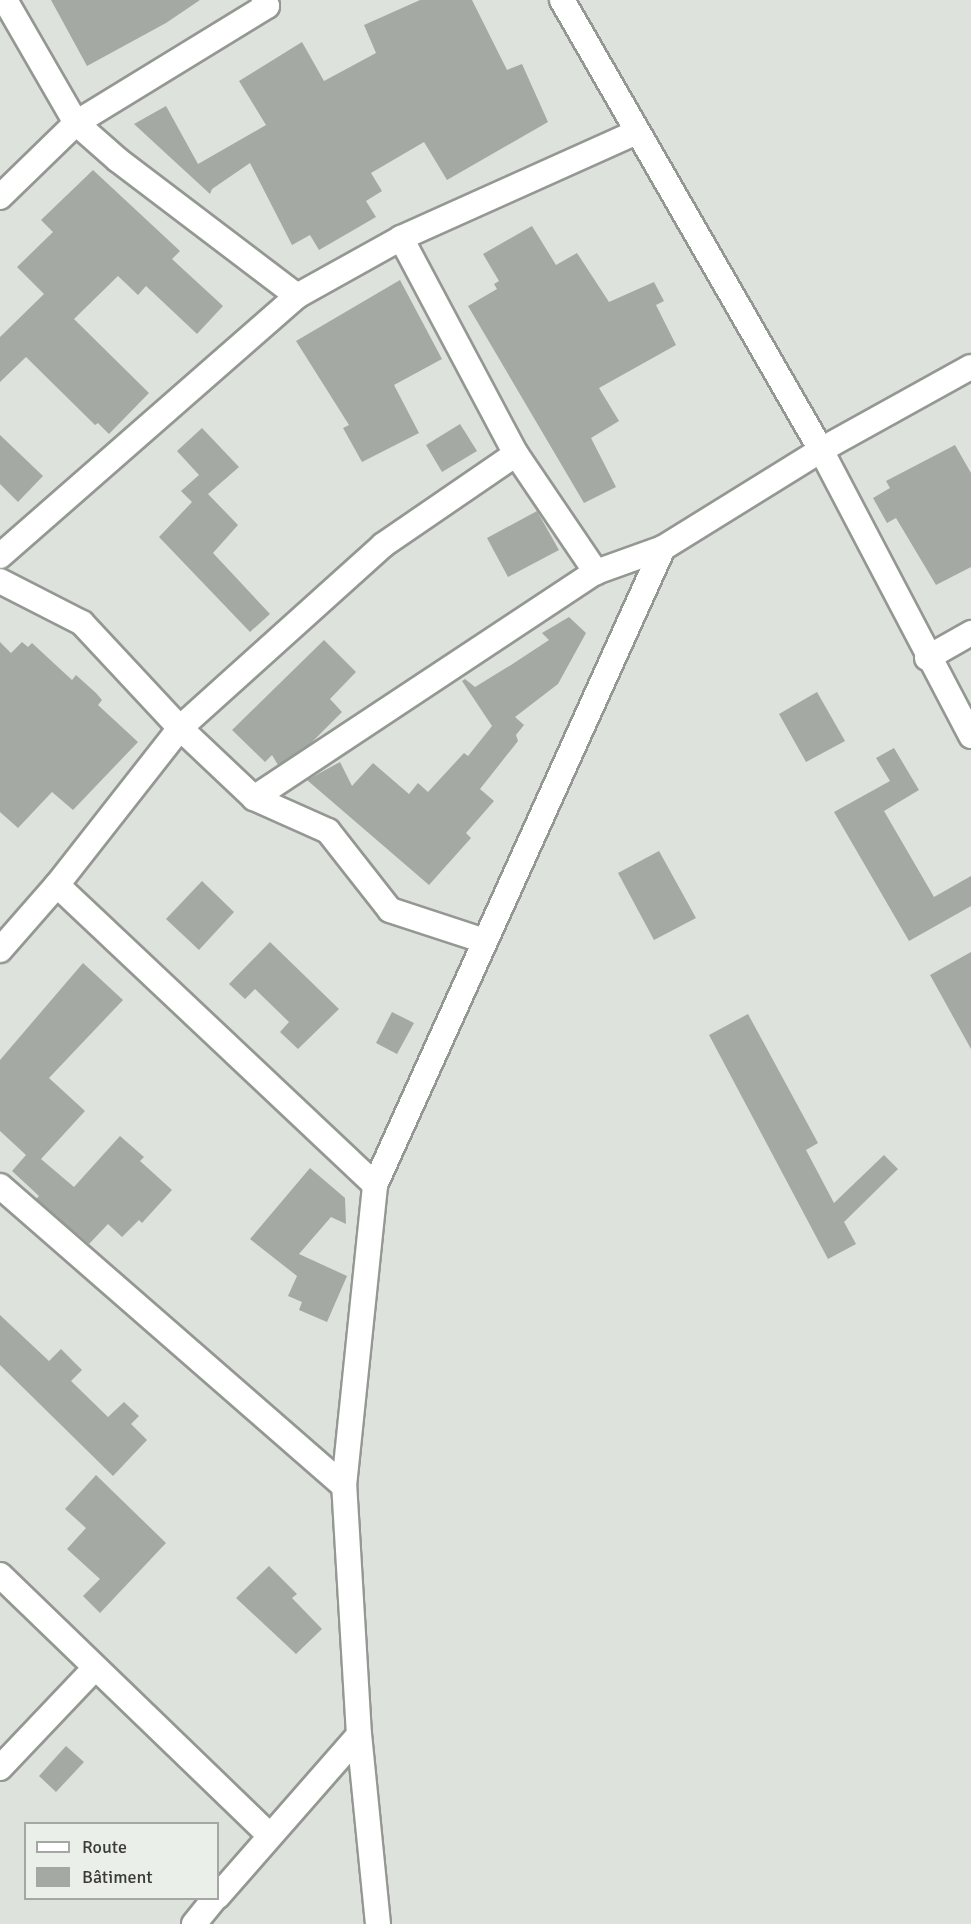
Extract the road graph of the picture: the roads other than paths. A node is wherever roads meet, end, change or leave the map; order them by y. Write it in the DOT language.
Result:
graph roads {
  1 [pos="5,0"];
  2 [pos="562,0"];
  3 [pos="270,2"];
  4 [pos="76,123"];
  5 [pos="635,133"];
  6 [pos="0,197"];
  7 [pos="401,237"];
  8 [pos="297,297"];
  9 [pos="971,366"];
  10 [pos="821,450"];
  11 [pos="516,454"];
  12 [pos="663,549"];
  13 [pos="0,556"];
  14 [pos="596,572"];
  15 [pos="0,581"];
  16 [pos="971,633"];
  17 [pos="927,658"];
  18 [pos="180,729"];
  19 [pos="971,736"];
  20 [pos="254,798"];
  21 [pos="57,885"];
  22 [pos="485,941"];
  23 [pos="0,950"];
  24 [pos="375,1185"];
  25 [pos="0,1186"];
  26 [pos="344,1486"];
  27 [pos="0,1575"];
  28 [pos="95,1668"];
  29 [pos="359,1735"];
  30 [pos="0,1768"];
  31 [pos="268,1834"];
  32 [pos="219,1893"];
  33 [pos="214,1900"];
  34 [pos="194,1924"];
  35 [pos="378,1924"];
  1 -- 4 [label="street"];
  2 -- 5 [label="street"];
  3 -- 4 [label="street"];
  4 -- 6 [label="street"];
  4 -- 8 [label="street"];
  5 -- 7 [label="street"];
  5 -- 10 [label="street"];
  7 -- 8 [label="street"];
  7 -- 11 [label="street"];
  8 -- 13 [label="street"];
  9 -- 10 [label="street"];
  10 -- 12 [label="street"];
  10 -- 17 [label="street"];
  11 -- 14 [label="street"];
  11 -- 18 [label="street"];
  12 -- 14 [label="street"];
  12 -- 22 [label="street"];
  14 -- 20 [label="street"];
  15 -- 18 [label="street"];
  16 -- 17 [label="street"];
  17 -- 19 [label="street"];
  18 -- 20 [label="street"];
  18 -- 21 [label="street"];
  20 -- 22 [label="street"];
  21 -- 23 [label="street"];
  21 -- 24 [label="street"];
  22 -- 24 [label="street"];
  24 -- 26 [label="street"];
  25 -- 26 [label="street"];
  26 -- 29 [label="street"];
  27 -- 28 [label="street"];
  28 -- 30 [label="street"];
  28 -- 31 [label="street"];
  29 -- 31 [label="street"];
  29 -- 35 [label="street"];
  31 -- 32 [label="street"];
  33 -- 34 [label="street"];
}
